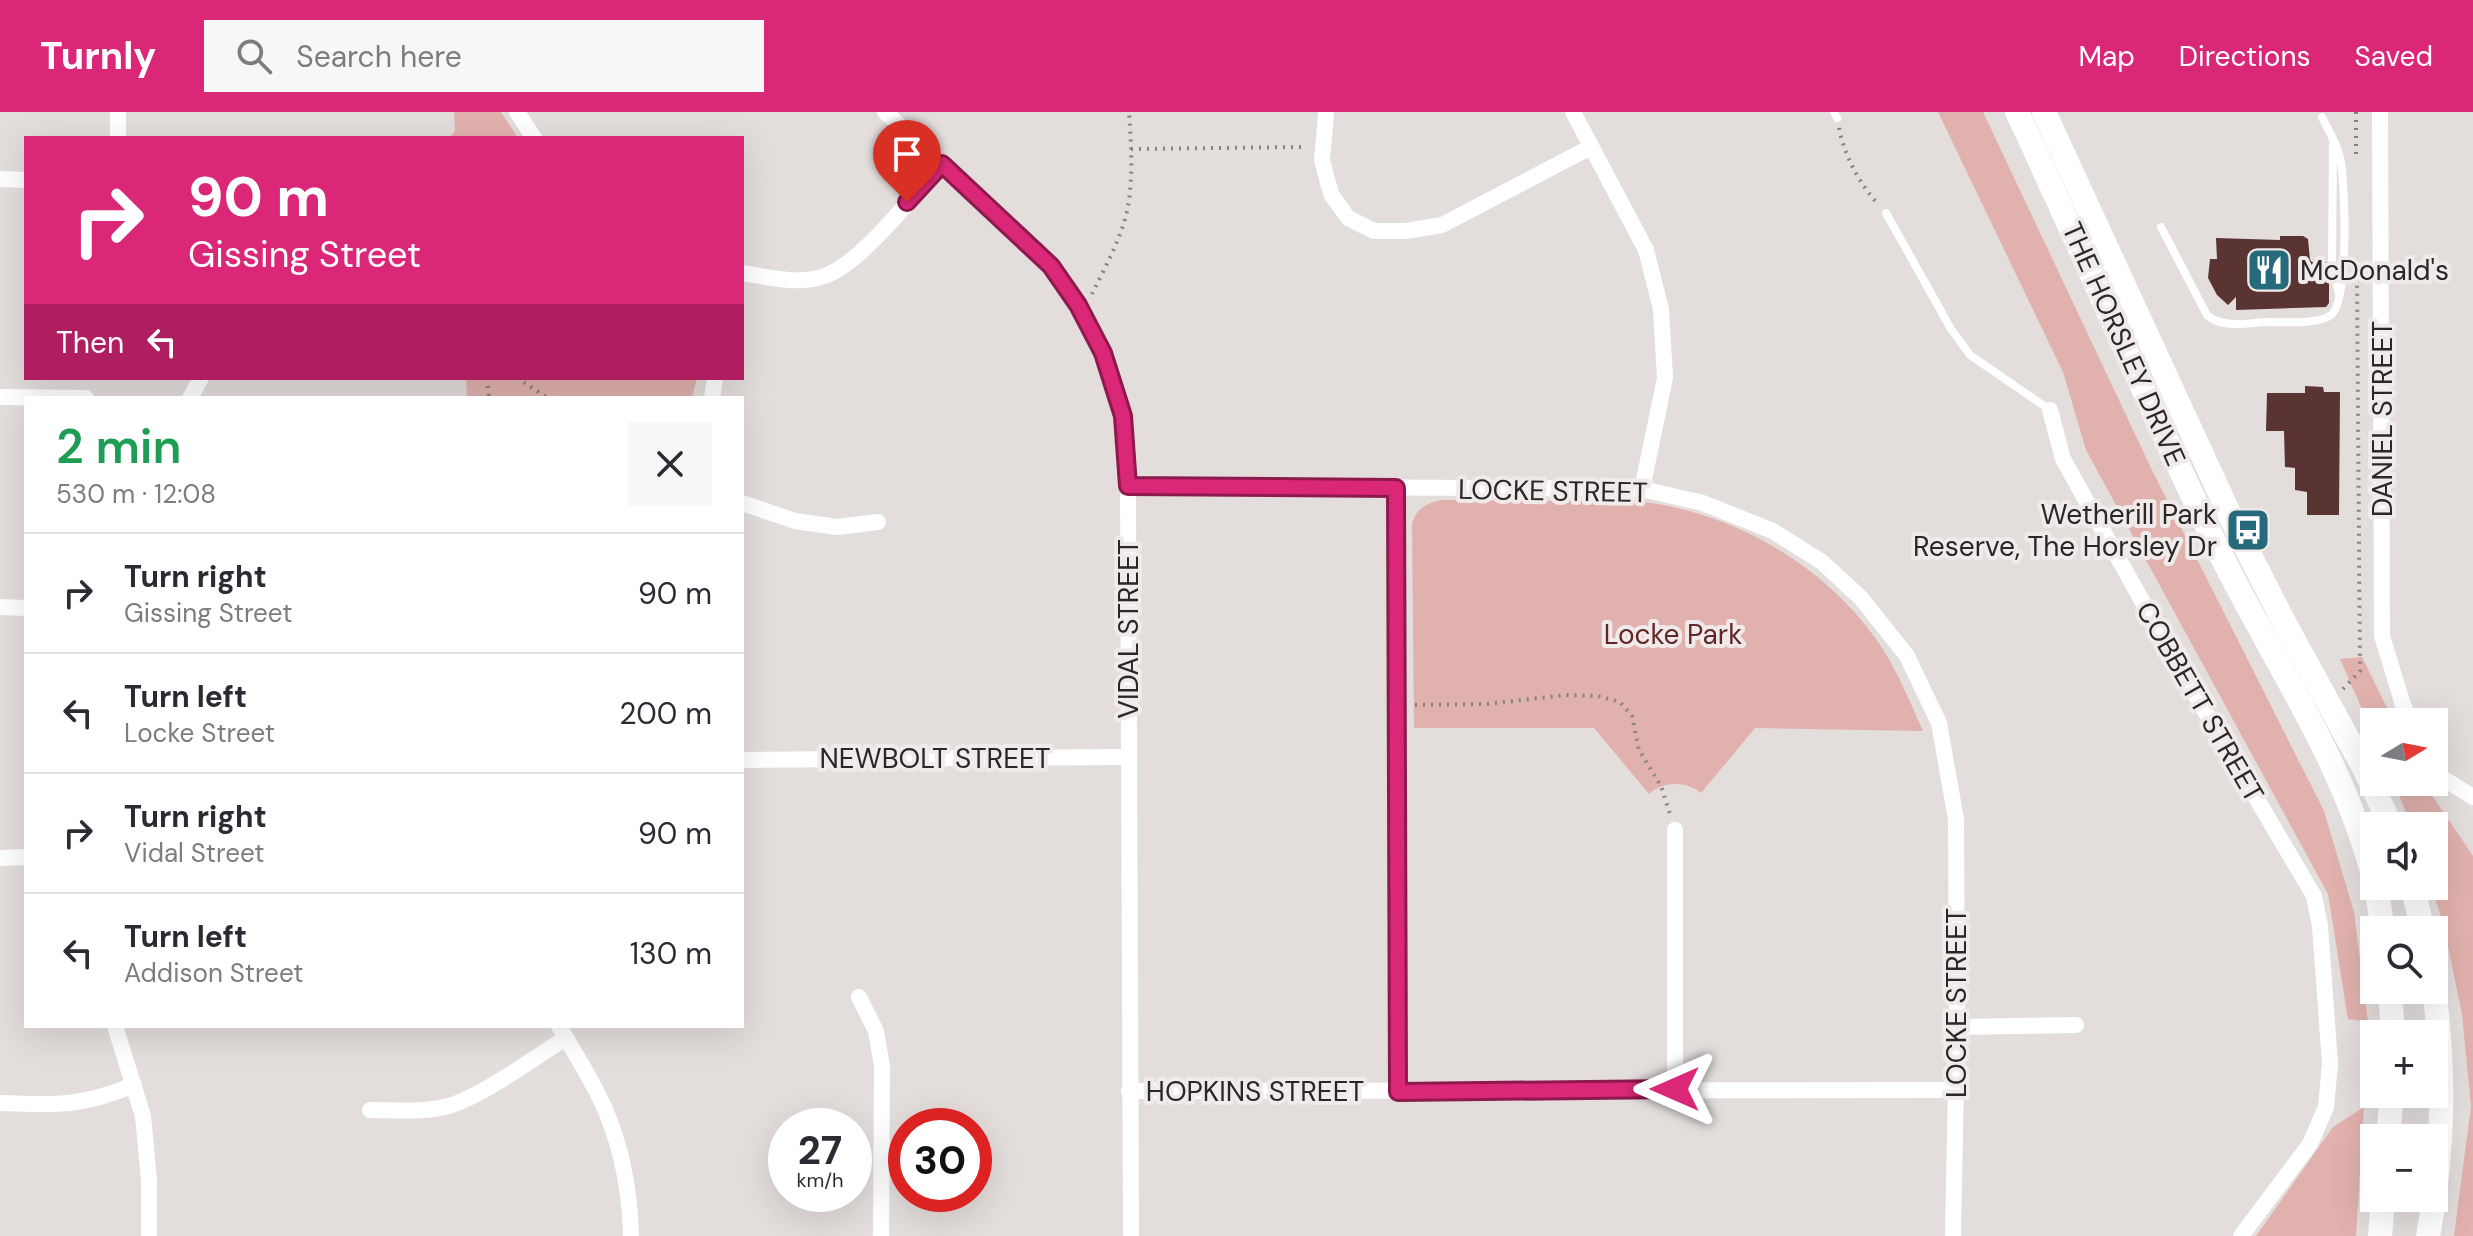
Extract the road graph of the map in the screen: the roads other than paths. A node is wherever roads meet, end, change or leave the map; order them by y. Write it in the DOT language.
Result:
graph roads {
  1 [pos="118,112"];
  2 [pos="517,112"];
  3 [pos="885,112"];
  4 [pos="1573,112"];
  5 [pos="2017,112"];
  6 [pos="2044,112"];
  7 [pos="2380,112"];
  8 [pos="1326,115"];
  9 [pos="2322,117"];
  10 [pos="118,136"];
  11 [pos="533,136"];
  12 [pos="1591,147"];
  13 [pos="942,164"];
  14 [pos="0,179"];
  15 [pos="24,180"];
  16 [pos="1886,213"];
  17 [pos="2161,227"];
  18 [pos="744,273"];
  19 [pos="0,397"];
  20 [pos="24,397"];
  21 [pos="2050,410"];
  22 [pos="1128,486"];
  23 [pos="1396,488"];
  24 [pos="1642,489"];
  25 [pos="744,504"];
  26 [pos="878,522"];
  27 [pos="0,607"];
  28 [pos="24,608"];
  29 [pos="2404,708"];
  30 [pos="1127,757"];
  31 [pos="744,760"];
  32 [pos="2448,781"];
  33 [pos="2473,797"];
  34 [pos="2384,812"];
  35 [pos="1675,830"];
  36 [pos="2360,833"];
  37 [pos="24,857"];
  38 [pos="0,858"];
  39 [pos="859,997"];
  40 [pos="2435,1004"];
  41 [pos="2076,1025"];
  42 [pos="1957,1027"];
  43 [pos="116,1028"];
  44 [pos="562,1032"];
  45 [pos="134,1085"];
  46 [pos="1675,1089"];
  47 [pos="1956,1090"];
  48 [pos="1129,1091"];
  49 [pos="1398,1092"];
  50 [pos="0,1103"];
  51 [pos="370,1110"];
  52 [pos="2376,1212"];
  53 [pos="149,1236"];
  54 [pos="631,1236"];
  55 [pos="881,1236"];
  56 [pos="1131,1236"];
  57 [pos="1953,1236"];
  58 [pos="2241,1236"];
  59 [pos="2380,1236"];
  60 [pos="2428,1236"];
  1 -- 10 [label="street"];
  2 -- 11 [label="street"];
  3 -- 13 [label="street, VIDAL STREET"];
  4 -- 12 [label="street"];
  5 -- 36 [label="main road, THE HORSLEY DRIVE"];
  6 -- 34 [label="main road, THE HORSLEY DRIVE"];
  7 -- 29 [label="street, DANIEL STREET"];
  8 -- 12 [label="street"];
  9 -- 17 [label="lane"];
  12 -- 24 [label="street"];
  13 -- 18 [label="street"];
  13 -- 22 [label="street, VIDAL STREET"];
  14 -- 15 [label="street"];
  16 -- 21 [label="lane, COBBETT STREET"];
  19 -- 20 [label="street"];
  21 -- 58 [label="street, COBBETT STREET"];
  22 -- 23 [label="street, LOCKE STREET"];
  22 -- 30 [label="street, VIDAL STREET"];
  23 -- 24 [label="street, LOCKE STREET"];
  23 -- 49 [label="street"];
  24 -- 42 [label="street, LOCKE STREET"];
  25 -- 26 [label="street"];
  27 -- 28 [label="street"];
  30 -- 31 [label="street, NEWBOLT STREET"];
  30 -- 48 [label="street, VIDAL STREET"];
  32 -- 33 [label="street"];
  35 -- 46 [label="street"];
  37 -- 38 [label="street"];
  39 -- 55 [label="street"];
  40 -- 60 [label="main road"];
  41 -- 42 [label="street"];
  42 -- 47 [label="street, LOCKE STREET"];
  43 -- 45 [label="street"];
  44 -- 51 [label="street"];
  44 -- 54 [label="street"];
  45 -- 50 [label="street"];
  45 -- 53 [label="street"];
  46 -- 47 [label="street, HOPKINS STREET"];
  46 -- 49 [label="street, HOPKINS STREET"];
  47 -- 57 [label="street, LOCKE STREET"];
  48 -- 49 [label="street, HOPKINS STREET"];
  48 -- 56 [label="street, VIDAL STREET"];
  52 -- 59 [label="main road"];
}
